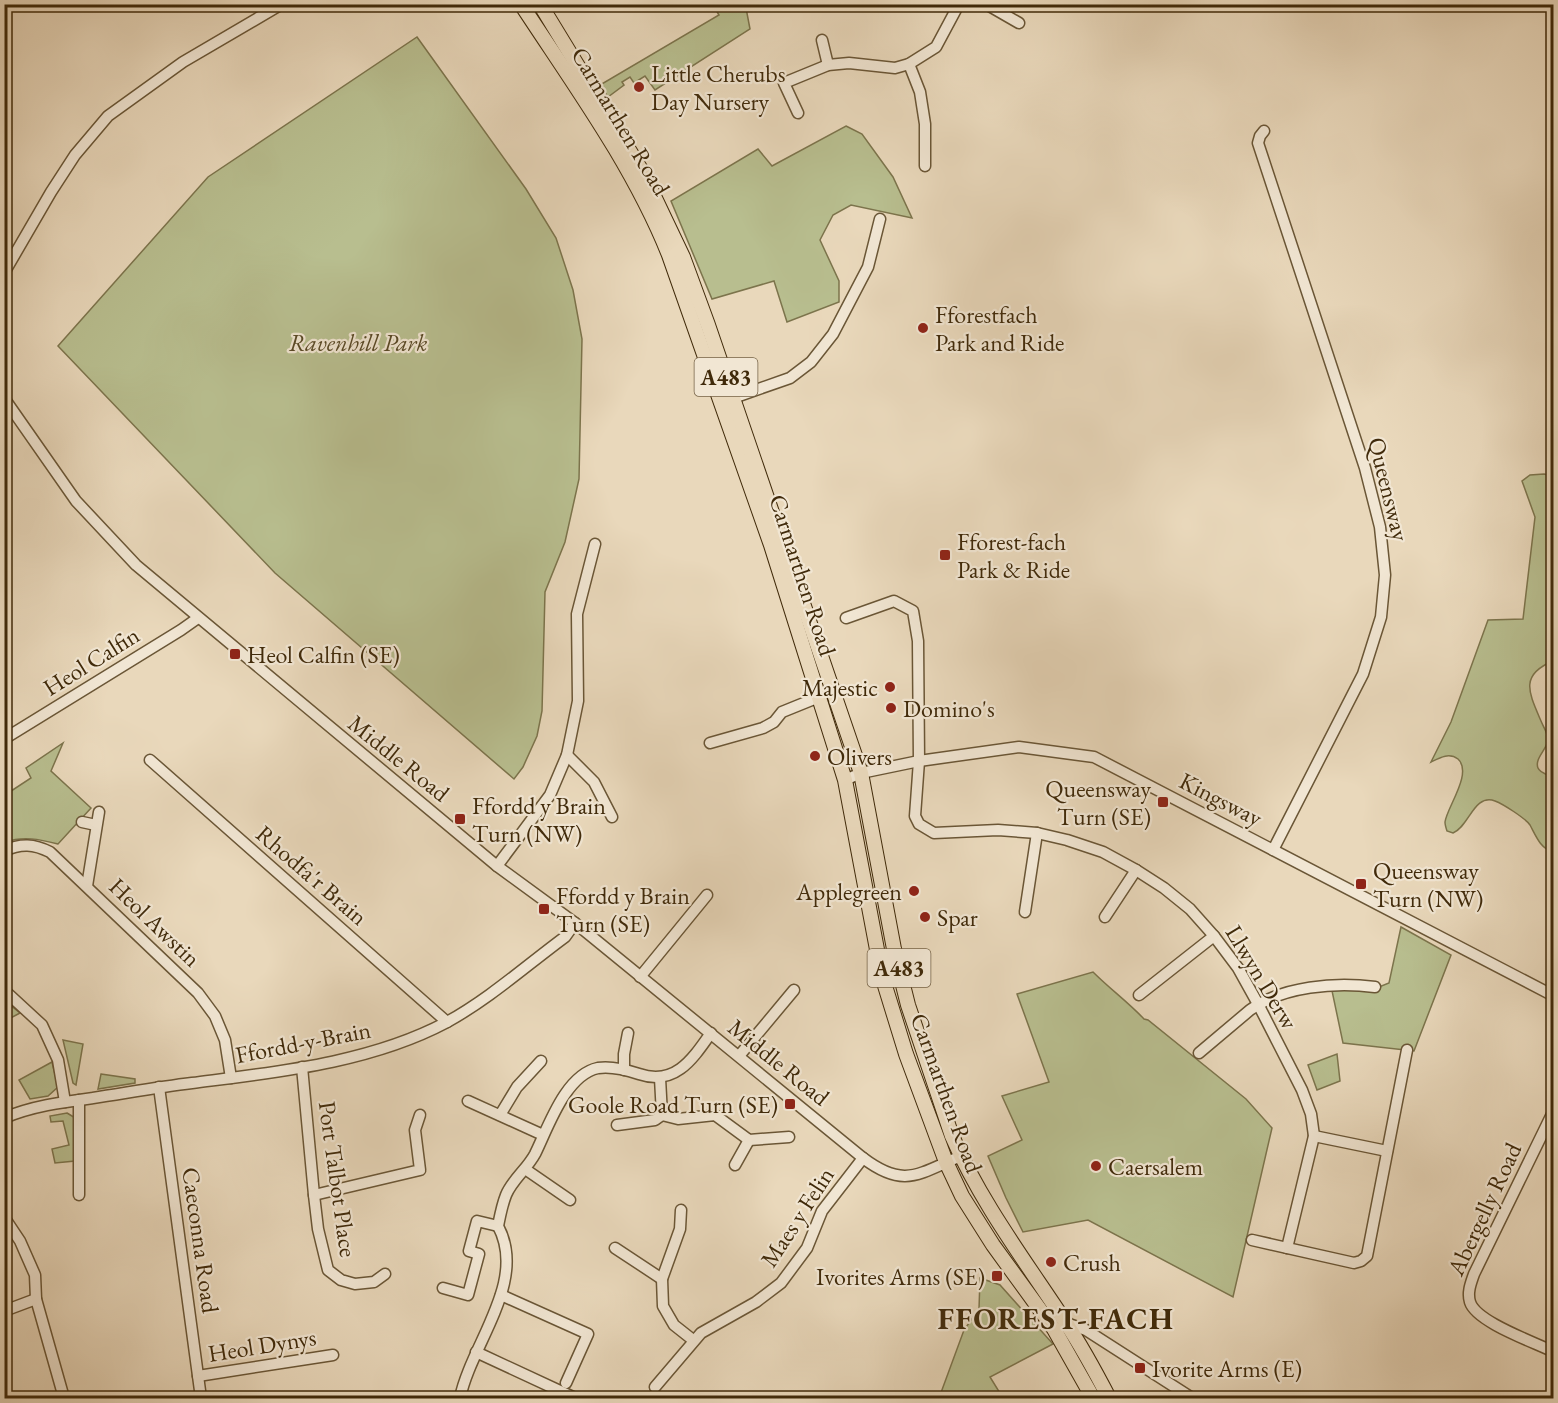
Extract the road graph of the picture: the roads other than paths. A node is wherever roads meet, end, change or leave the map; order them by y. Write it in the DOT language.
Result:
graph roads {
  1 [pos="282,4"];
  2 [pos="521,4"];
  3 [pos="540,4"];
  4 [pos="959,4"];
  5 [pos="986,4"];
  6 [pos="1020,23"];
  7 [pos="822,40"];
  8 [pos="909,64"];
  9 [pos="828,65"];
  10 [pos="798,113"];
  11 [pos="1264,131"];
  12 [pos="925,166"];
  13 [pos="880,219"];
  14 [pos="4,273"];
  15 [pos="4,398"];
  16 [pos="733,398"];
  17 [pos="595,544"];
  18 [pos="198,618"];
  19 [pos="846,618"];
  20 [pos="819,697"];
  21 [pos="4,739"];
  22 [pos="710,743"];
  23 [pos="567,755"];
  24 [pos="150,760"];
  25 [pos="919,761"];
  26 [pos="861,773"];
  27 [pos="845,780"];
  28 [pos="99,812"];
  29 [pos="612,817"];
  30 [pos="82,822"];
  31 [pos="96,825"];
  32 [pos="1037,833"];
  33 [pos="1273,850"];
  34 [pos="4,851"];
  35 [pos="497,866"];
  36 [pos="1136,870"];
  37 [pos="87,886"];
  38 [pos="707,895"];
  39 [pos="1025,912"];
  40 [pos="1105,916"];
  41 [pos="575,923"];
  42 [pos="1215,936"];
  43 [pos="640,977"];
  44 [pos="1375,987"];
  45 [pos="4,990"];
  46 [pos="794,990"];
  47 [pos="1139,995"];
  48 [pos="1554,996"];
  49 [pos="1258,1004"];
  50 [pos="447,1022"];
  51 [pos="628,1032"];
  52 [pos="711,1033"];
  53 [pos="1407,1050"];
  54 [pos="1199,1053"];
  55 [pos="739,1056"];
  56 [pos="540,1060"];
  57 [pos="302,1067"];
  58 [pos="624,1070"];
  59 [pos="231,1078"];
  60 [pos="660,1078"];
  61 [pos="159,1087"];
  62 [pos="79,1100"];
  63 [pos="468,1101"];
  64 [pos="65,1102"];
  65 [pos="1554,1110"];
  66 [pos="420,1115"];
  67 [pos="500,1115"];
  68 [pos="662,1115"];
  69 [pos="4,1118"];
  70 [pos="617,1125"];
  71 [pos="543,1135"];
  72 [pos="1314,1136"];
  73 [pos="789,1137"];
  74 [pos="749,1140"];
  75 [pos="1387,1151"];
  76 [pos="961,1156"];
  77 [pos="863,1158"];
  78 [pos="946,1162"];
  79 [pos="735,1166"];
  80 [pos="525,1169"];
  81 [pos="80,1195"];
  82 [pos="314,1196"];
  83 [pos="570,1200"];
  84 [pos="681,1210"];
  85 [pos="4,1217"];
  86 [pos="498,1226"];
  87 [pos="1252,1240"];
  88 [pos="615,1248"];
  89 [pos="1287,1248"];
  90 [pos="385,1274"];
  91 [pos="662,1279"];
  92 [pos="442,1288"];
  93 [pos="501,1295"];
  94 [pos="36,1299"];
  95 [pos="4,1311"];
  96 [pos="1060,1326"];
  97 [pos="693,1340"];
  98 [pos="476,1352"];
  99 [pos="1554,1352"];
  100 [pos="333,1355"];
  101 [pos="198,1376"];
  102 [pos="654,1387"];
  103 [pos="567,1393"];
  104 [pos="64,1398"];
  105 [pos="201,1398"];
  106 [pos="459,1398"];
  107 [pos="1093,1398"];
  108 [pos="1109,1398"];
  109 [pos="1192,1398"];
  1 -- 14 [label="street"];
  2 -- 20 [label="main road, Carmarthen Road / A483"];
  3 -- 16 [label="main road, Carmarthen Road / A483"];
  4 -- 8 [label="street"];
  5 -- 6 [label="street"];
  7 -- 9 [label="street"];
  8 -- 9 [label="street"];
  8 -- 12 [label="street"];
  9 -- 10 [label="street"];
  11 -- 33 [label="street, Queensway"];
  13 -- 16 [label="street"];
  15 -- 18 [label="street, Middle Road"];
  16 -- 26 [label="main road, Carmarthen Road / A483"];
  17 -- 23 [label="street"];
  18 -- 21 [label="street, Heol Calfin"];
  18 -- 35 [label="street, Middle Road"];
  19 -- 25 [label="street, Llwyn Derw"];
  20 -- 22 [label="street"];
  20 -- 27 [label="main road, Carmarthen Road / A483"];
  23 -- 29 [label="street"];
  23 -- 35 [label="street"];
  24 -- 50 [label="street, Rhodfa'r Brain"];
  25 -- 26 [label="street, Kingsway"];
  25 -- 32 [label="street, Llwyn Derw"];
  25 -- 33 [label="street, Kingsway"];
  26 -- 27 [label="street, Kingsway"];
  26 -- 76 [label="main road, Carmarthen Road / A483"];
  27 -- 78 [label="main road, Carmarthen Road / A483"];
  28 -- 31 [label="street"];
  30 -- 31 [label="street"];
  31 -- 37 [label="street"];
  32 -- 36 [label="street, Llwyn Derw"];
  32 -- 39 [label="street"];
  33 -- 48 [label="street, Kingsway"];
  34 -- 37 [label="street, Heol Awstin"];
  35 -- 41 [label="street, Middle Road"];
  36 -- 40 [label="street"];
  36 -- 42 [label="street, Llwyn Derw"];
  37 -- 59 [label="street, Heol Awstin"];
  38 -- 43 [label="street"];
  41 -- 43 [label="street, Middle Road"];
  41 -- 50 [label="street, Ffordd-y-Brain"];
  42 -- 47 [label="street"];
  42 -- 49 [label="street, Llwyn Derw"];
  43 -- 52 [label="street, Middle Road"];
  44 -- 49 [label="street"];
  45 -- 64 [label="street"];
  46 -- 55 [label="street"];
  49 -- 54 [label="street"];
  49 -- 72 [label="street, Llwyn Derw"];
  50 -- 57 [label="street, Ffordd-y-Brain"];
  51 -- 58 [label="street"];
  52 -- 55 [label="street, Middle Road"];
  52 -- 60 [label="street"];
  53 -- 75 [label="street"];
  55 -- 77 [label="street, Middle Road"];
  56 -- 67 [label="street"];
  57 -- 59 [label="street, Ffordd-y-Brain"];
  57 -- 82 [label="street, Port Talbot Place"];
  58 -- 60 [label="street"];
  58 -- 71 [label="street"];
  59 -- 61 [label="street, Ffordd-y-Brain"];
  60 -- 68 [label="street"];
  61 -- 62 [label="street, Ffordd-y-Brain"];
  61 -- 101 [label="street, Caeconna Road"];
  62 -- 64 [label="street, Ffordd-y-Brain"];
  62 -- 81 [label="street"];
  63 -- 67 [label="street"];
  64 -- 69 [label="street, Ffordd-y-Brain"];
  65 -- 99 [label="street, Abergelly Road"];
  66 -- 82 [label="street"];
  67 -- 71 [label="street"];
  68 -- 70 [label="street"];
  68 -- 74 [label="street"];
  71 -- 80 [label="street"];
  72 -- 75 [label="street"];
  72 -- 89 [label="street, Llwyn Derw"];
  73 -- 74 [label="street"];
  74 -- 79 [label="street"];
  75 -- 89 [label="street"];
  76 -- 78 [label="street, Middle Road"];
  76 -- 96 [label="main road, Carmarthen Road / A483"];
  77 -- 78 [label="street, Middle Road"];
  77 -- 97 [label="street, Maes y Felin"];
  78 -- 96 [label="main road, Carmarthen Road / A483"];
  80 -- 83 [label="street"];
  80 -- 86 [label="street"];
  82 -- 90 [label="street, Port Talbot Place"];
  84 -- 91 [label="street"];
  85 -- 94 [label="street"];
  86 -- 92 [label="street"];
  86 -- 93 [label="street"];
  87 -- 89 [label="street"];
  88 -- 91 [label="street"];
  91 -- 97 [label="street"];
  93 -- 98 [label="street"];
  93 -- 103 [label="street"];
  94 -- 95 [label="street"];
  94 -- 104 [label="street"];
  96 -- 107 [label="main road, A483"];
  96 -- 108 [label="main road, A483"];
  96 -- 109 [label="street"];
  97 -- 102 [label="street, Maes y Felin"];
  98 -- 103 [label="street"];
  98 -- 106 [label="street"];
  100 -- 101 [label="street, Heol Dynys"];
  101 -- 105 [label="street, Caeconna Road"];
}
